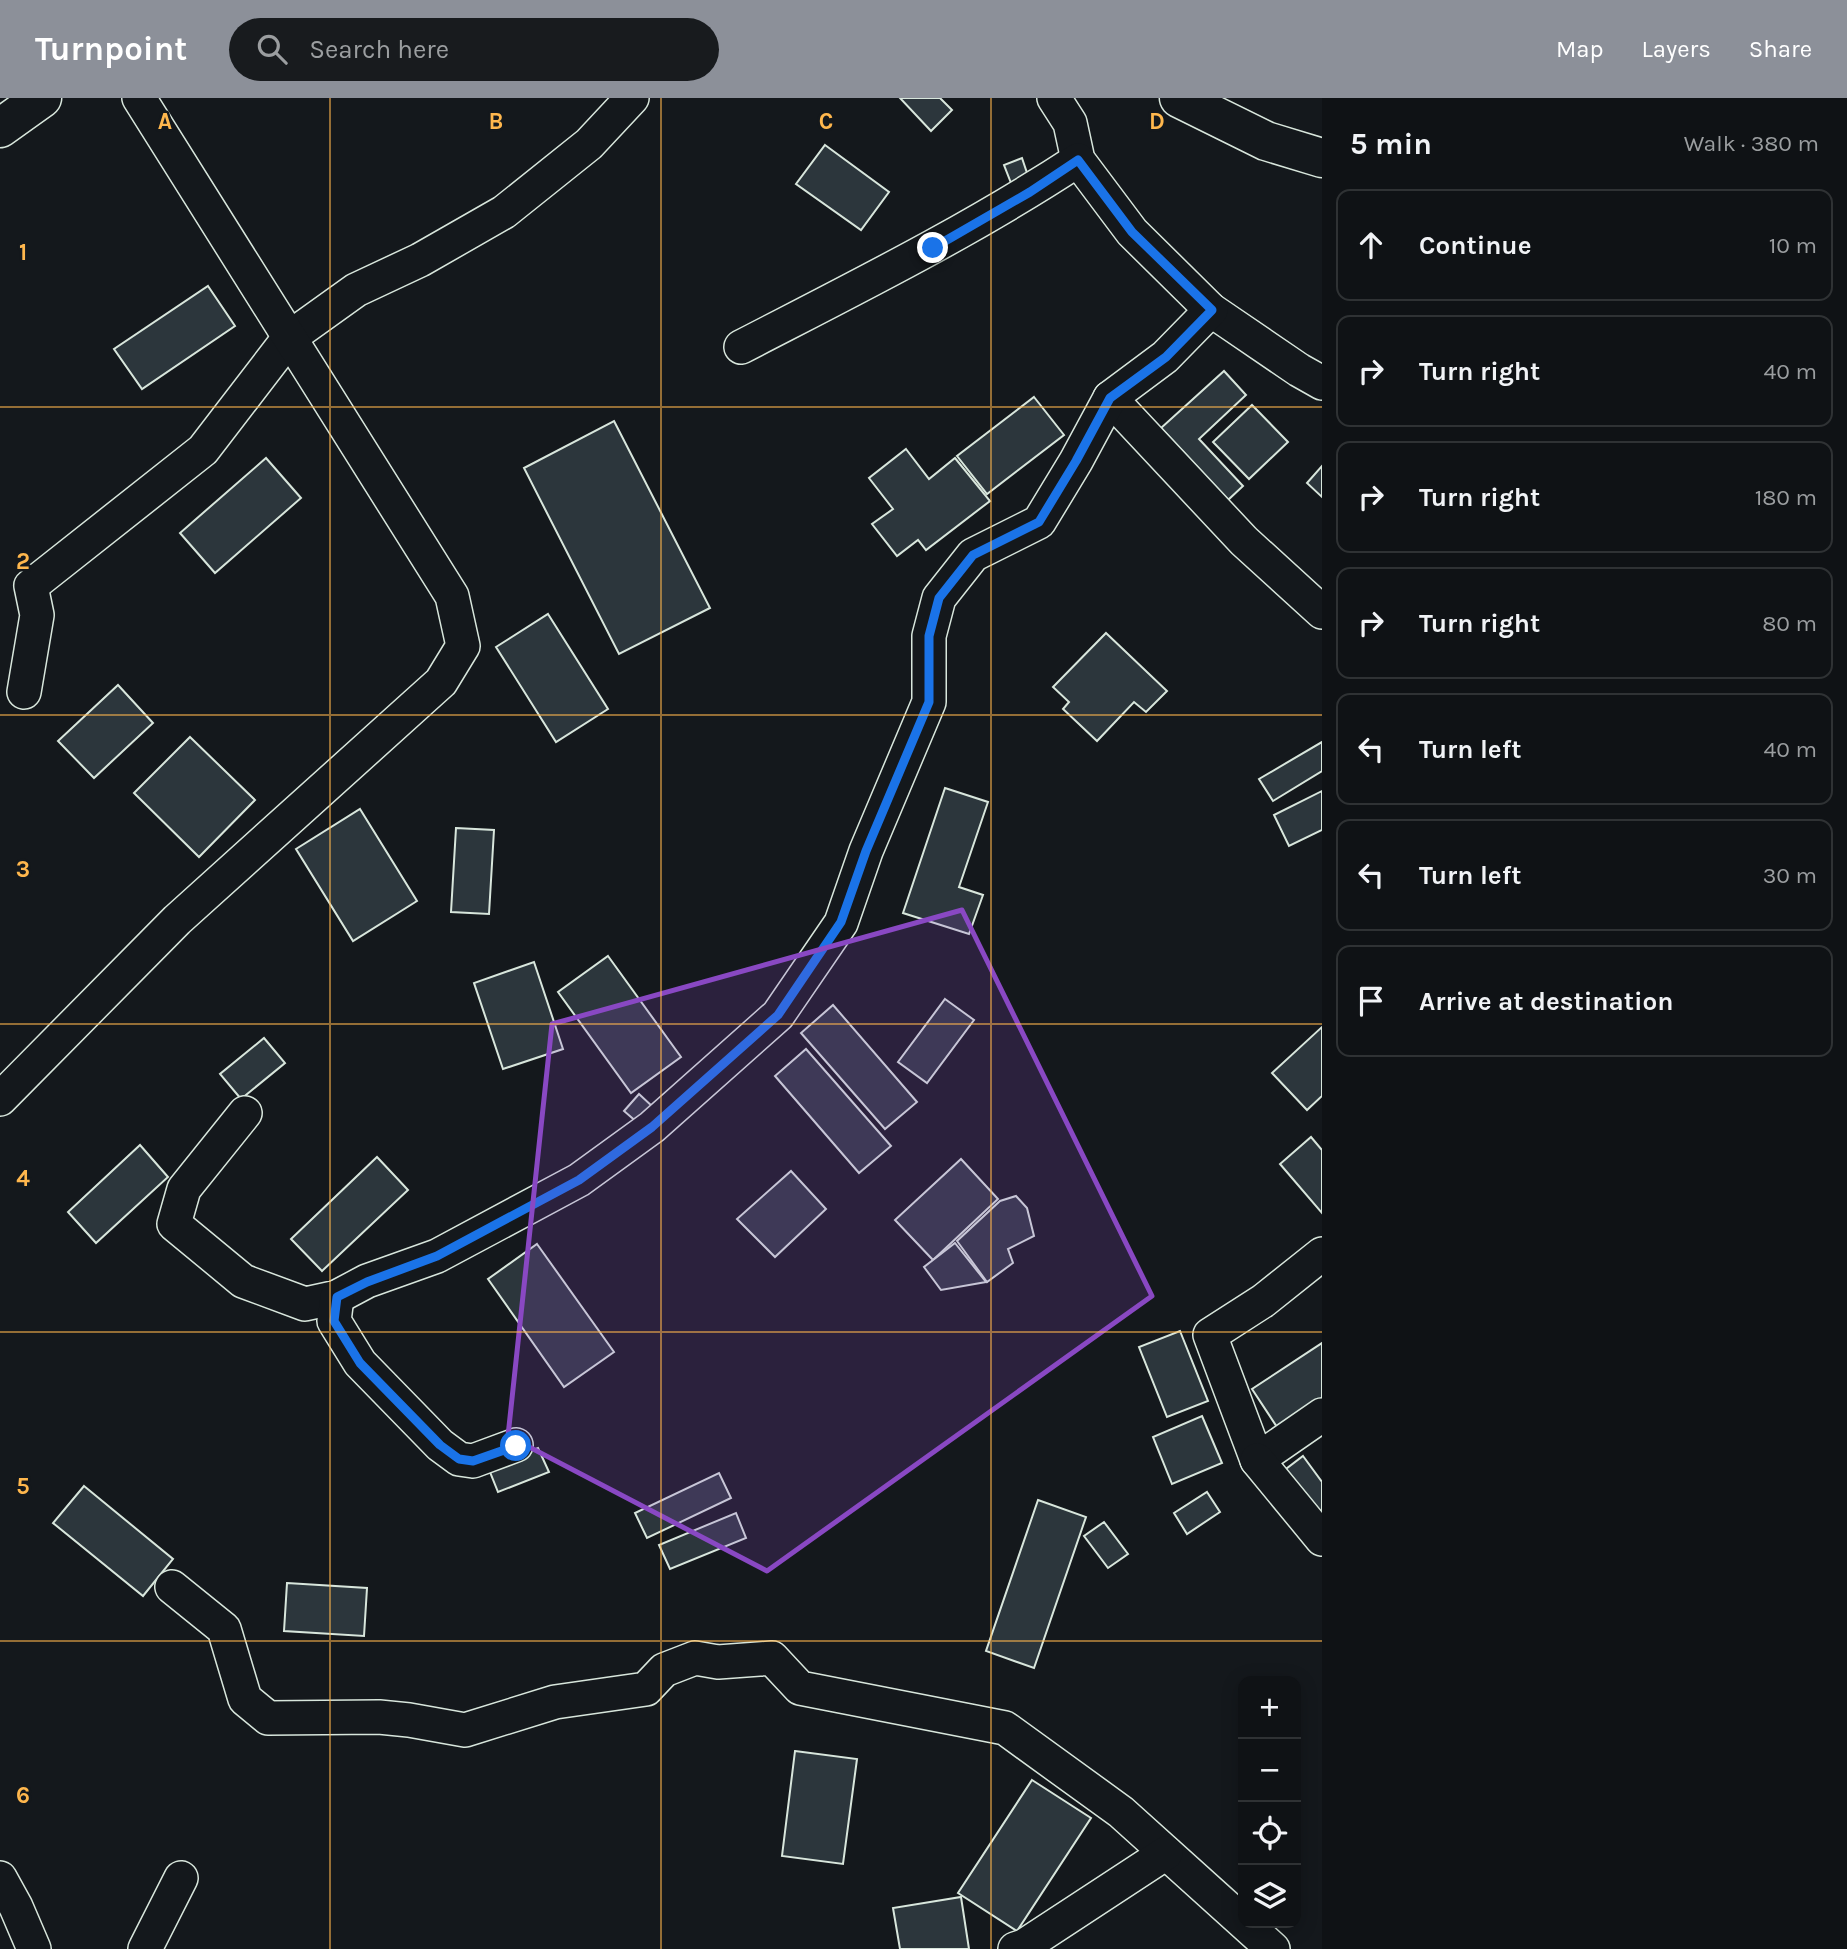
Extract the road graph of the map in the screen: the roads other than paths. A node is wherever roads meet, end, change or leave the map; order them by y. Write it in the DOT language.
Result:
graph roads {
  1 [pos="42,98"];
  2 [pos="139,98"];
  3 [pos="632,98"];
  4 [pos="1054,98"];
  5 [pos="1179,98"];
  6 [pos="0,128"];
  7 [pos="1322,158"];
  8 [pos="1078,160"];
  9 [pos="1212,310"];
  10 [pos="289,338"];
  11 [pos="741,347"];
  12 [pos="1322,383"];
  13 [pos="1110,398"];
  14 [pos="1322,612"];
  15 [pos="24,692"];
  16 [pos="0,1099"];
  17 [pos="245,1113"];
  18 [pos="1322,1254"];
  19 [pos="337,1297"];
  20 [pos="1322,1415"];
  21 [pos="516,1446"];
  22 [pos="1257,1461"];
  23 [pos="1322,1539"];
  24 [pos="172,1587"];
  25 [pos="1166,1853"];
  26 [pos="0,1878"];
  27 [pos="181,1878"];
  28 [pos="34,1949"];
  29 [pos="145,1949"];
  30 [pos="1015,1949"];
  31 [pos="1273,1949"];
  1 -- 6 [label="highway"];
  2 -- 10 [label="street"];
  3 -- 10 [label="street"];
  4 -- 8 [label="street"];
  5 -- 7 [label="highway"];
  8 -- 9 [label="street"];
  8 -- 11 [label="street"];
  9 -- 12 [label="street"];
  9 -- 13 [label="street"];
  10 -- 15 [label="street"];
  10 -- 16 [label="street"];
  13 -- 14 [label="street"];
  13 -- 19 [label="street"];
  17 -- 19 [label="street"];
  18 -- 22 [label="street"];
  19 -- 21 [label="street"];
  20 -- 22 [label="street"];
  22 -- 23 [label="street"];
  24 -- 25 [label="street"];
  25 -- 30 [label="street"];
  25 -- 31 [label="street"];
  26 -- 28 [label="street"];
  27 -- 29 [label="street"];
}
